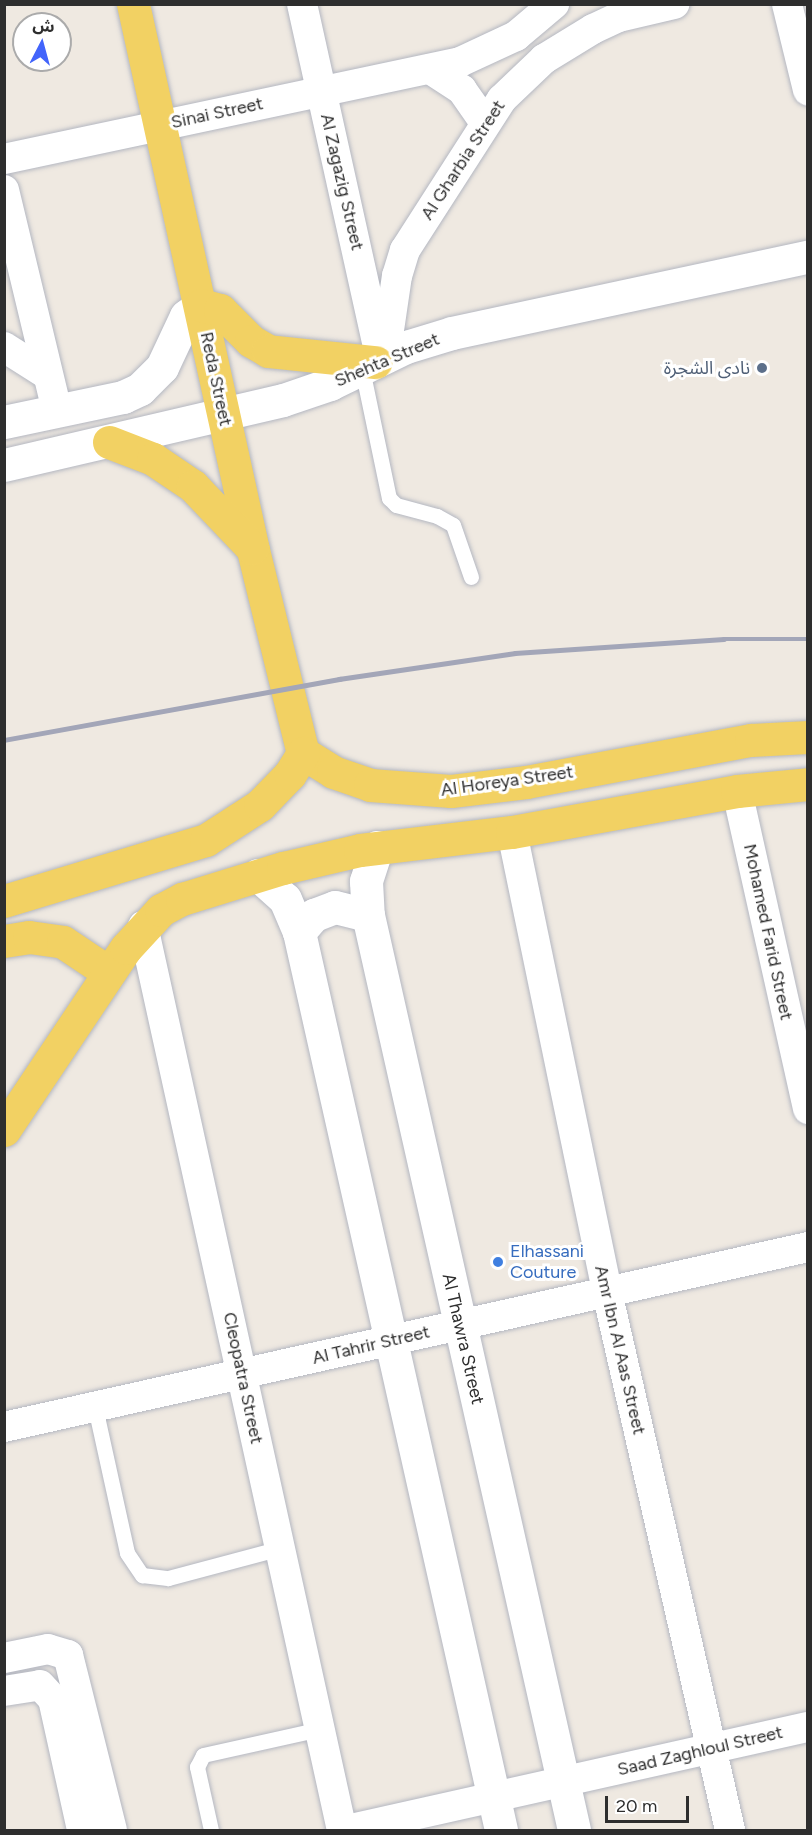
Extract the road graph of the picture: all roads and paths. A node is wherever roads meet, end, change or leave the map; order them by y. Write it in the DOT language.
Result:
graph roads {
  1 [pos="133,4"];
  2 [pos="302,4"];
  3 [pos="674,4"];
  4 [pos="787,4"];
  5 [pos="544,9"];
  6 [pos="609,11"];
  7 [pos="430,69"];
  8 [pos="807,90"];
  9 [pos="321,91"];
  10 [pos="484,122"];
  11 [pos="160,125"];
  12 [pos="4,159"];
  13 [pos="4,190"];
  14 [pos="807,257"];
  15 [pos="201,306"];
  16 [pos="4,347"];
  17 [pos="376,362"];
  18 [pos="45,373"];
  19 [pos="123,397"];
  20 [pos="57,411"];
  21 [pos="224,415"];
  22 [pos="4,422"];
  23 [pos="121,440"];
  24 [pos="4,465"];
  25 [pos="253,550"];
  26 [pos="471,577"];
  27 [pos="807,737"];
  28 [pos="303,753"];
  29 [pos="633,761"];
  30 [pos="807,784"];
  31 [pos="451,791"];
  32 [pos="737,791"];
  33 [pos="641,808"];
  34 [pos="512,832"];
  35 [pos="457,836"];
  36 [pos="377,847"];
  37 [pos="258,875"];
  38 [pos="4,901"];
  39 [pos="368,915"];
  40 [pos="143,926"];
  41 [pos="299,932"];
  42 [pos="4,941"];
  43 [pos="108,972"];
  44 [pos="807,1109"];
  45 [pos="4,1131"];
  46 [pos="807,1247"];
  47 [pos="607,1292"];
  48 [pos="460,1325"];
  49 [pos="392,1340"];
  50 [pos="242,1374"];
  51 [pos="95,1407"];
  52 [pos="4,1427"];
  53 [pos="281,1548"];
  54 [pos="4,1658"];
  55 [pos="4,1691"];
  56 [pos="807,1727"];
  57 [pos="320,1729"];
  58 [pos="711,1749"];
  59 [pos="563,1782"];
  60 [pos="493,1798"];
  61 [pos="82,1830"];
  62 [pos="112,1830"];
  63 [pos="211,1830"];
  64 [pos="344,1830"];
  65 [pos="501,1830"];
  66 [pos="574,1830"];
  67 [pos="730,1830"];
  1 -- 11 [label="main road, Reda Street"];
  2 -- 9 [label="street, Al Zagazig Street"];
  3 -- 6 [label="street"];
  4 -- 8 [label="street"];
  5 -- 7 [label="street"];
  6 -- 10 [label="street, Al Gharbia Street"];
  7 -- 9 [label="street, Sinai Street"];
  7 -- 10 [label="street"];
  9 -- 11 [label="street, Sinai Street"];
  9 -- 17 [label="street, Al Zagazig Street"];
  10 -- 17 [label="street, Al Gharbia Street"];
  11 -- 12 [label="street, Sinai Street"];
  11 -- 15 [label="main road, Reda Street"];
  13 -- 18 [label="street"];
  14 -- 17 [label="street, Shehta Street"];
  15 -- 17 [label="main road"];
  15 -- 19 [label="street"];
  15 -- 21 [label="main road, Reda Street"];
  16 -- 18 [label="street"];
  17 -- 21 [label="street, Shehta Street"];
  17 -- 26 [label="lane"];
  18 -- 20 [label="street"];
  19 -- 20 [label="street"];
  19 -- 23 [label="street"];
  20 -- 22 [label="street"];
  21 -- 23 [label="street, Shehta Street"];
  21 -- 25 [label="main road, Reda Street"];
  23 -- 24 [label="street, Shehta Street"];
  23 -- 25 [label="main road"];
  25 -- 28 [label="main road, Reda Street"];
  27 -- 29 [label="main road, Al Horeya Street"];
  28 -- 31 [label="main road, Al Horeya Street"];
  28 -- 38 [label="main road"];
  29 -- 31 [label="main road, Al Horeya Street"];
  29 -- 33 [label="main road"];
  30 -- 32 [label="main road"];
  31 -- 35 [label="main road"];
  32 -- 33 [label="main road"];
  32 -- 44 [label="street, Mohamed Farid Street"];
  33 -- 34 [label="main road"];
  34 -- 35 [label="main road"];
  34 -- 47 [label="street, Amr Ibn Al Aas Street"];
  35 -- 36 [label="main road"];
  36 -- 37 [label="main road"];
  36 -- 39 [label="street, Al Thawra Street"];
  37 -- 40 [label="main road"];
  37 -- 41 [label="street"];
  39 -- 41 [label="street"];
  39 -- 48 [label="street, Al Thawra Street"];
  40 -- 43 [label="main road"];
  40 -- 50 [label="street, Cleopatra Street"];
  41 -- 49 [label="street"];
  42 -- 43 [label="main road"];
  43 -- 45 [label="main road"];
  46 -- 47 [label="street, Al Tahrir Street"];
  47 -- 48 [label="street, Al Tahrir Street"];
  47 -- 58 [label="street, Amr Ibn Al Aas Street"];
  48 -- 49 [label="street, Al Tahrir Street"];
  48 -- 59 [label="street, Al Thawra Street"];
  49 -- 50 [label="street, Al Tahrir Street"];
  49 -- 60 [label="street"];
  50 -- 51 [label="street, Al Tahrir Street"];
  50 -- 53 [label="street, Cleopatra Street"];
  51 -- 52 [label="street, Al Tahrir Street"];
  51 -- 53 [label="lane"];
  53 -- 57 [label="street, Cleopatra Street"];
  54 -- 62 [label="street"];
  55 -- 61 [label="street"];
  56 -- 58 [label="street, Saad Zaghloul Street"];
  57 -- 63 [label="lane"];
  57 -- 64 [label="street, Cleopatra Street"];
  58 -- 59 [label="street, Saad Zaghloul Street"];
  58 -- 67 [label="street, Amr Ibn Al Aas Street"];
  59 -- 60 [label="street, Saad Zaghloul Street"];
  59 -- 66 [label="street, Al Thawra Street"];
  60 -- 64 [label="street, Saad Zaghloul Street"];
  60 -- 65 [label="street"];
}
